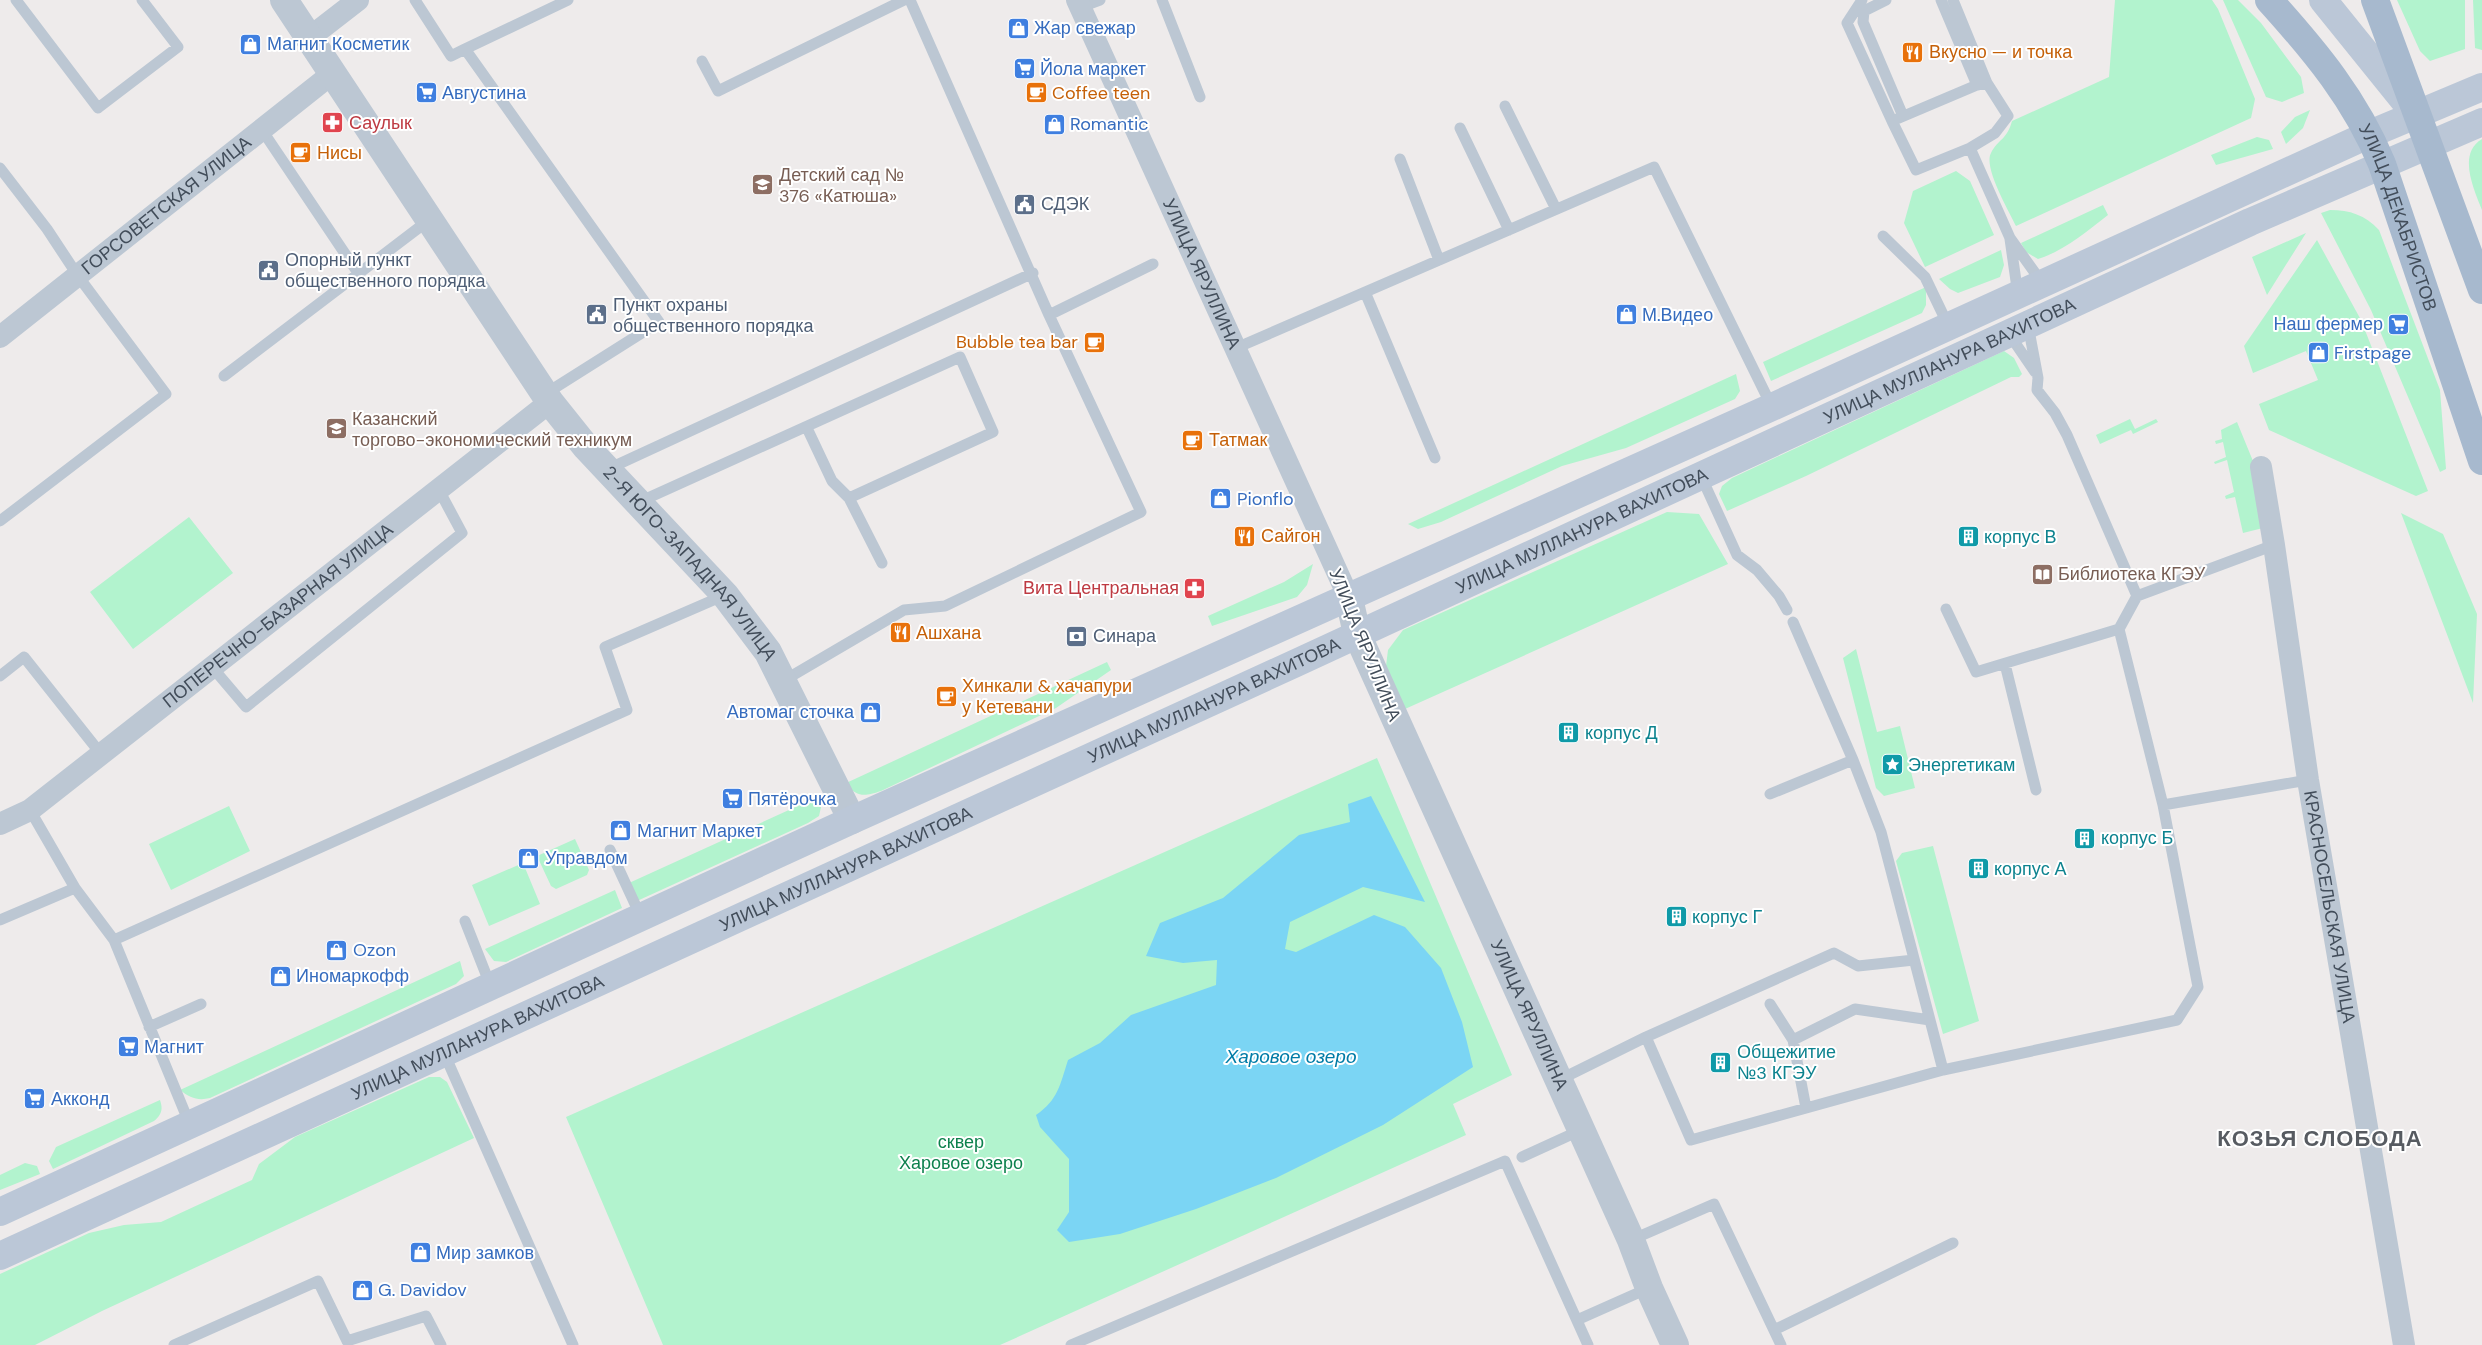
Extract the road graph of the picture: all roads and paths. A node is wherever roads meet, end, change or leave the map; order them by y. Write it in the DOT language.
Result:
graph roads {
  1 [pos="16,0"];
  2 [pos="142,0"];
  3 [pos="284,0"];
  4 [pos="358,0"];
  5 [pos="415,0"];
  6 [pos="568,0"];
  7 [pos="904,0"];
  8 [pos="910,0"];
  9 [pos="1162,0"];
  10 [pos="1862,0"];
  11 [pos="1886,0"];
  12 [pos="1942,0"];
  13 [pos="1954,0"];
  14 [pos="2269,0"];
  15 [pos="2323,0"];
  16 [pos="2375,0"];
  17 [pos="1086,2"];
  18 [pos="309,38"];
  19 [pos="465,49"];
  20 [pos="702,61"];
  21 [pos="333,73"];
  22 [pos="1982,84"];
  23 [pos="2482,87"];
  24 [pos="1200,97"];
  25 [pos="1505,106"];
  26 [pos="2416,115"];
  27 [pos="1897,119"];
  28 [pos="2482,122"];
  29 [pos="1460,128"];
  30 [pos="262,130"];
  31 [pos="2370,134"];
  32 [pos="2428,146"];
  33 [pos="1970,148"];
  34 [pos="1400,159"];
  35 [pos="2382,164"];
  36 [pos="0,168"];
  37 [pos="1556,209"];
  38 [pos="430,218"];
  39 [pos="1509,230"];
  40 [pos="1883,236"];
  41 [pos="2010,238"];
  42 [pos="1439,260"];
  43 [pos="1153,264"];
  44 [pos="358,273"];
  45 [pos="1033,274"];
  46 [pos="78,276"];
  47 [pos="2043,284"];
  48 [pos="2482,290"];
  49 [pos="1365,292"];
  50 [pos="2018,294"];
  51 [pos="1049,315"];
  52 [pos="1948,325"];
  53 [pos="2019,330"];
  54 [pos="0,337"];
  55 [pos="1236,348"];
  56 [pos="224,376"];
  57 [pos="2038,378"];
  58 [pos="547,398"];
  59 [pos="1772,408"];
  60 [pos="807,428"];
  61 [pos="1435,458"];
  62 [pos="2482,461"];
  63 [pos="2261,467"];
  64 [pos="608,469"];
  65 [pos="1701,476"];
  66 [pos="439,490"];
  67 [pos="849,498"];
  68 [pos="639,502"];
  69 [pos="0,521"];
  70 [pos="2274,544"];
  71 [pos="882,563"];
  72 [pos="725,595"];
  73 [pos="2137,596"];
  74 [pos="1349,598"];
  75 [pos="1946,609"];
  76 [pos="1787,610"];
  77 [pos="1793,622"];
  78 [pos="2119,629"];
  79 [pos="1357,634"];
  80 [pos="2004,664"];
  81 [pos="212,667"];
  82 [pos="0,676"];
  83 [pos="784,681"];
  84 [pos="101,754"];
  85 [pos="1853,760"];
  86 [pos="2308,780"];
  87 [pos="2036,790"];
  88 [pos="1770,794"];
  89 [pos="2164,805"];
  90 [pos="30,810"];
  91 [pos="852,820"];
  92 [pos="0,824"];
  93 [pos="610,850"];
  94 [pos="75,888"];
  95 [pos="641,917"];
  96 [pos="0,920"];
  97 [pos="465,921"];
  98 [pos="114,940"];
  99 [pos="1914,960"];
  100 [pos="491,987"];
  101 [pos="201,1004"];
  102 [pos="1770,1004"];
  103 [pos="1930,1020"];
  104 [pos="148,1027"];
  105 [pos="1646,1037"];
  106 [pos="1793,1040"];
  107 [pos="444,1054"];
  108 [pos="1943,1070"];
  109 [pos="1558,1080"];
  110 [pos="1806,1108"];
  111 [pos="190,1125"];
  112 [pos="1581,1130"];
  113 [pos="1522,1157"];
  114 [pos="0,1212"];
  115 [pos="1631,1240"];
  116 [pos="1953,1243"];
  117 [pos="0,1256"];
  118 [pos="1649,1288"];
  119 [pos="1577,1320"];
  120 [pos="1774,1330"];
  121 [pos="347,1342"];
  122 [pos="174,1345"];
  123 [pos="441,1345"];
  124 [pos="573,1345"];
  125 [pos="1071,1345"];
  126 [pos="1588,1345"];
  127 [pos="1676,1345"];
  128 [pos="1781,1345"];
  129 [pos="2404,1345"];
  1 -- 2 [label="lane"];
  3 -- 18 [label="street, 2-Я ЮГО-ЗАПАДНАЯ УЛИЦА"];
  4 -- 18 [label="street"];
  5 -- 19 [label="lane"];
  6 -- 19 [label="lane"];
  7 -- 20 [label="lane"];
  8 -- 45 [label="lane"];
  9 -- 24 [label="lane"];
  10 -- 27 [label="lane"];
  11 -- 27 [label="lane"];
  12 -- 22 [label="lane"];
  13 -- 22 [label="lane"];
  14 -- 31 [label="main road, УЛИЦА ДЕКАБРИСТОВ"];
  15 -- 26 [label="main road"];
  16 -- 26 [label="main road"];
  17 -- 55 [label="street, УЛИЦА ЯРУЛЛИНА"];
  18 -- 21 [label="street, 2-Я ЮГО-ЗАПАДНАЯ УЛИЦА"];
  19 -- 58 [label="lane"];
  21 -- 30 [label="street, ГОРСОВЕТСКАЯ УЛИЦА"];
  21 -- 38 [label="street, 2-Я ЮГО-ЗАПАДНАЯ УЛИЦА"];
  22 -- 27 [label="lane"];
  22 -- 33 [label="lane"];
  23 -- 26 [label="main road, УЛИЦА МУЛЛАНУРА ВАХИТОВА"];
  25 -- 37 [label="lane"];
  26 -- 31 [label="main road, УЛИЦА МУЛЛАНУРА ВАХИТОВА"];
  26 -- 32 [label="main road"];
  27 -- 33 [label="lane"];
  28 -- 32 [label="main road, УЛИЦА МУЛЛАНУРА ВАХИТОВА"];
  29 -- 39 [label="lane"];
  30 -- 44 [label="lane"];
  30 -- 46 [label="street, ГОРСОВЕТСКАЯ УЛИЦА"];
  31 -- 35 [label="main road, УЛИЦА ДЕКАБРИСТОВ"];
  31 -- 47 [label="main road, УЛИЦА МУЛЛАНУРА ВАХИТОВА"];
  32 -- 35 [label="main road, УЛИЦА МУЛЛАНУРА ВАХИТОВА"];
  32 -- 48 [label="main road"];
  33 -- 41 [label="lane"];
  34 -- 42 [label="lane"];
  35 -- 53 [label="main road, УЛИЦА МУЛЛАНУРА ВАХИТОВА"];
  35 -- 62 [label="main road, УЛИЦА ДЕКАБРИСТОВ"];
  36 -- 46 [label="lane"];
  37 -- 39 [label="lane"];
  37 -- 59 [label="lane"];
  38 -- 44 [label="lane"];
  38 -- 58 [label="street, 2-Я ЮГО-ЗАПАДНАЯ УЛИЦА"];
  39 -- 42 [label="lane"];
  40 -- 52 [label="lane"];
  41 -- 47 [label="lane"];
  41 -- 50 [label="lane"];
  42 -- 49 [label="lane"];
  43 -- 51 [label="lane"];
  44 -- 56 [label="lane"];
  45 -- 51 [label="lane"];
  45 -- 64 [label="lane"];
  46 -- 54 [label="street, ГОРСОВЕТСКАЯ УЛИЦА"];
  46 -- 69 [label="lane"];
  47 -- 50 [label="main road, УЛИЦА МУЛЛАНУРА ВАХИТОВА"];
  49 -- 55 [label="lane"];
  49 -- 61 [label="lane"];
  50 -- 52 [label="main road, УЛИЦА МУЛЛАНУРА ВАХИТОВА"];
  51 -- 83 [label="lane"];
  52 -- 59 [label="main road, УЛИЦА МУЛЛАНУРА ВАХИТОВА"];
  53 -- 57 [label="lane"];
  53 -- 57 [label="lane"];
  53 -- 65 [label="main road, УЛИЦА МУЛЛАНУРА ВАХИТОВА"];
  55 -- 74 [label="street, УЛИЦА ЯРУЛЛИНА"];
  57 -- 73 [label="lane"];
  58 -- 64 [label="street, 2-Я ЮГО-ЗАПАДНАЯ УЛИЦА"];
  58 -- 66 [label="street, ПОПЕРЕЧНО-БАЗАРНАЯ УЛИЦА"];
  59 -- 74 [label="main road, УЛИЦА МУЛЛАНУРА ВАХИТОВА"];
  60 -- 67 [label="lane"];
  60 -- 67 [label="lane"];
  60 -- 68 [label="lane"];
  63 -- 70 [label="street, КРАСНОСЕЛЬСКАЯ УЛИЦА"];
  64 -- 68 [label="street, 2-Я ЮГО-ЗАПАДНАЯ УЛИЦА"];
  65 -- 76 [label="lane"];
  65 -- 79 [label="main road, УЛИЦА МУЛЛАНУРА ВАХИТОВА"];
  66 -- 81 [label="street, ПОПЕРЕЧНО-БАЗАРНАЯ УЛИЦА"];
  66 -- 81 [label="lane"];
  67 -- 71 [label="lane"];
  68 -- 72 [label="street, 2-Я ЮГО-ЗАПАДНАЯ УЛИЦА"];
  70 -- 73 [label="lane"];
  70 -- 86 [label="street, КРАСНОСЕЛЬСКАЯ УЛИЦА"];
  72 -- 83 [label="street, 2-Я ЮГО-ЗАПАДНАЯ УЛИЦА"];
  72 -- 98 [label="lane"];
  73 -- 78 [label="lane"];
  74 -- 79 [label="street, УЛИЦА ЯРУЛЛИНА"];
  74 -- 91 [label="main road, УЛИЦА МУЛЛАНУРА ВАХИТОВА"];
  75 -- 80 [label="lane"];
  77 -- 85 [label="lane"];
  78 -- 80 [label="lane"];
  78 -- 89 [label="lane"];
  79 -- 107 [label="main road, УЛИЦА МУЛЛАНУРА ВАХИТОВА"];
  79 -- 109 [label="street, УЛИЦА ЯРУЛЛИНА"];
  80 -- 87 [label="lane"];
  81 -- 84 [label="street, ПОПЕРЕЧНО-БАЗАРНАЯ УЛИЦА"];
  82 -- 84 [label="lane"];
  83 -- 91 [label="street, 2-Я ЮГО-ЗАПАДНАЯ УЛИЦА"];
  84 -- 90 [label="street, ПОПЕРЕЧНО-БАЗАРНАЯ УЛИЦА"];
  85 -- 88 [label="lane"];
  85 -- 99 [label="lane"];
  86 -- 89 [label="lane"];
  86 -- 129 [label="street, КРАСНОСЕЛЬСКАЯ УЛИЦА"];
  89 -- 108 [label="lane"];
  90 -- 92 [label="street, ПОПЕРЕЧНО-БАЗАРНАЯ УЛИЦА"];
  90 -- 94 [label="lane"];
  91 -- 95 [label="main road, УЛИЦА МУЛЛАНУРА ВАХИТОВА"];
  93 -- 95 [label="lane"];
  94 -- 96 [label="lane"];
  94 -- 98 [label="lane"];
  95 -- 100 [label="main road, УЛИЦА МУЛЛАНУРА ВАХИТОВА"];
  97 -- 100 [label="lane"];
  98 -- 104 [label="lane"];
  99 -- 103 [label="lane"];
  99 -- 105 [label="lane"];
  100 -- 111 [label="main road, УЛИЦА МУЛЛАНУРА ВАХИТОВА"];
  101 -- 104 [label="lane"];
  102 -- 106 [label="lane"];
  103 -- 106 [label="lane"];
  103 -- 108 [label="lane"];
  104 -- 111 [label="lane"];
  105 -- 109 [label="lane"];
  105 -- 110 [label="lane"];
  106 -- 110 [label="lane"];
  107 -- 117 [label="main road, УЛИЦА МУЛЛАНУРА ВАХИТОВА"];
  107 -- 124 [label="lane"];
  108 -- 110 [label="lane"];
  109 -- 112 [label="street, УЛИЦА ЯРУЛЛИНА"];
  111 -- 114 [label="main road, УЛИЦА МУЛЛАНУРА ВАХИТОВА"];
  112 -- 113 [label="lane"];
  112 -- 115 [label="street, УЛИЦА ЯРУЛЛИНА"];
  115 -- 118 [label="street, УЛИЦА ЯРУЛЛИНА"];
  115 -- 120 [label="lane"];
  116 -- 120 [label="lane"];
  118 -- 119 [label="lane"];
  118 -- 127 [label="street, УЛИЦА ЯРУЛЛИНА"];
  119 -- 125 [label="lane"];
  119 -- 126 [label="lane"];
  120 -- 128 [label="lane"];
  121 -- 122 [label="lane"];
  121 -- 123 [label="lane"];
}
